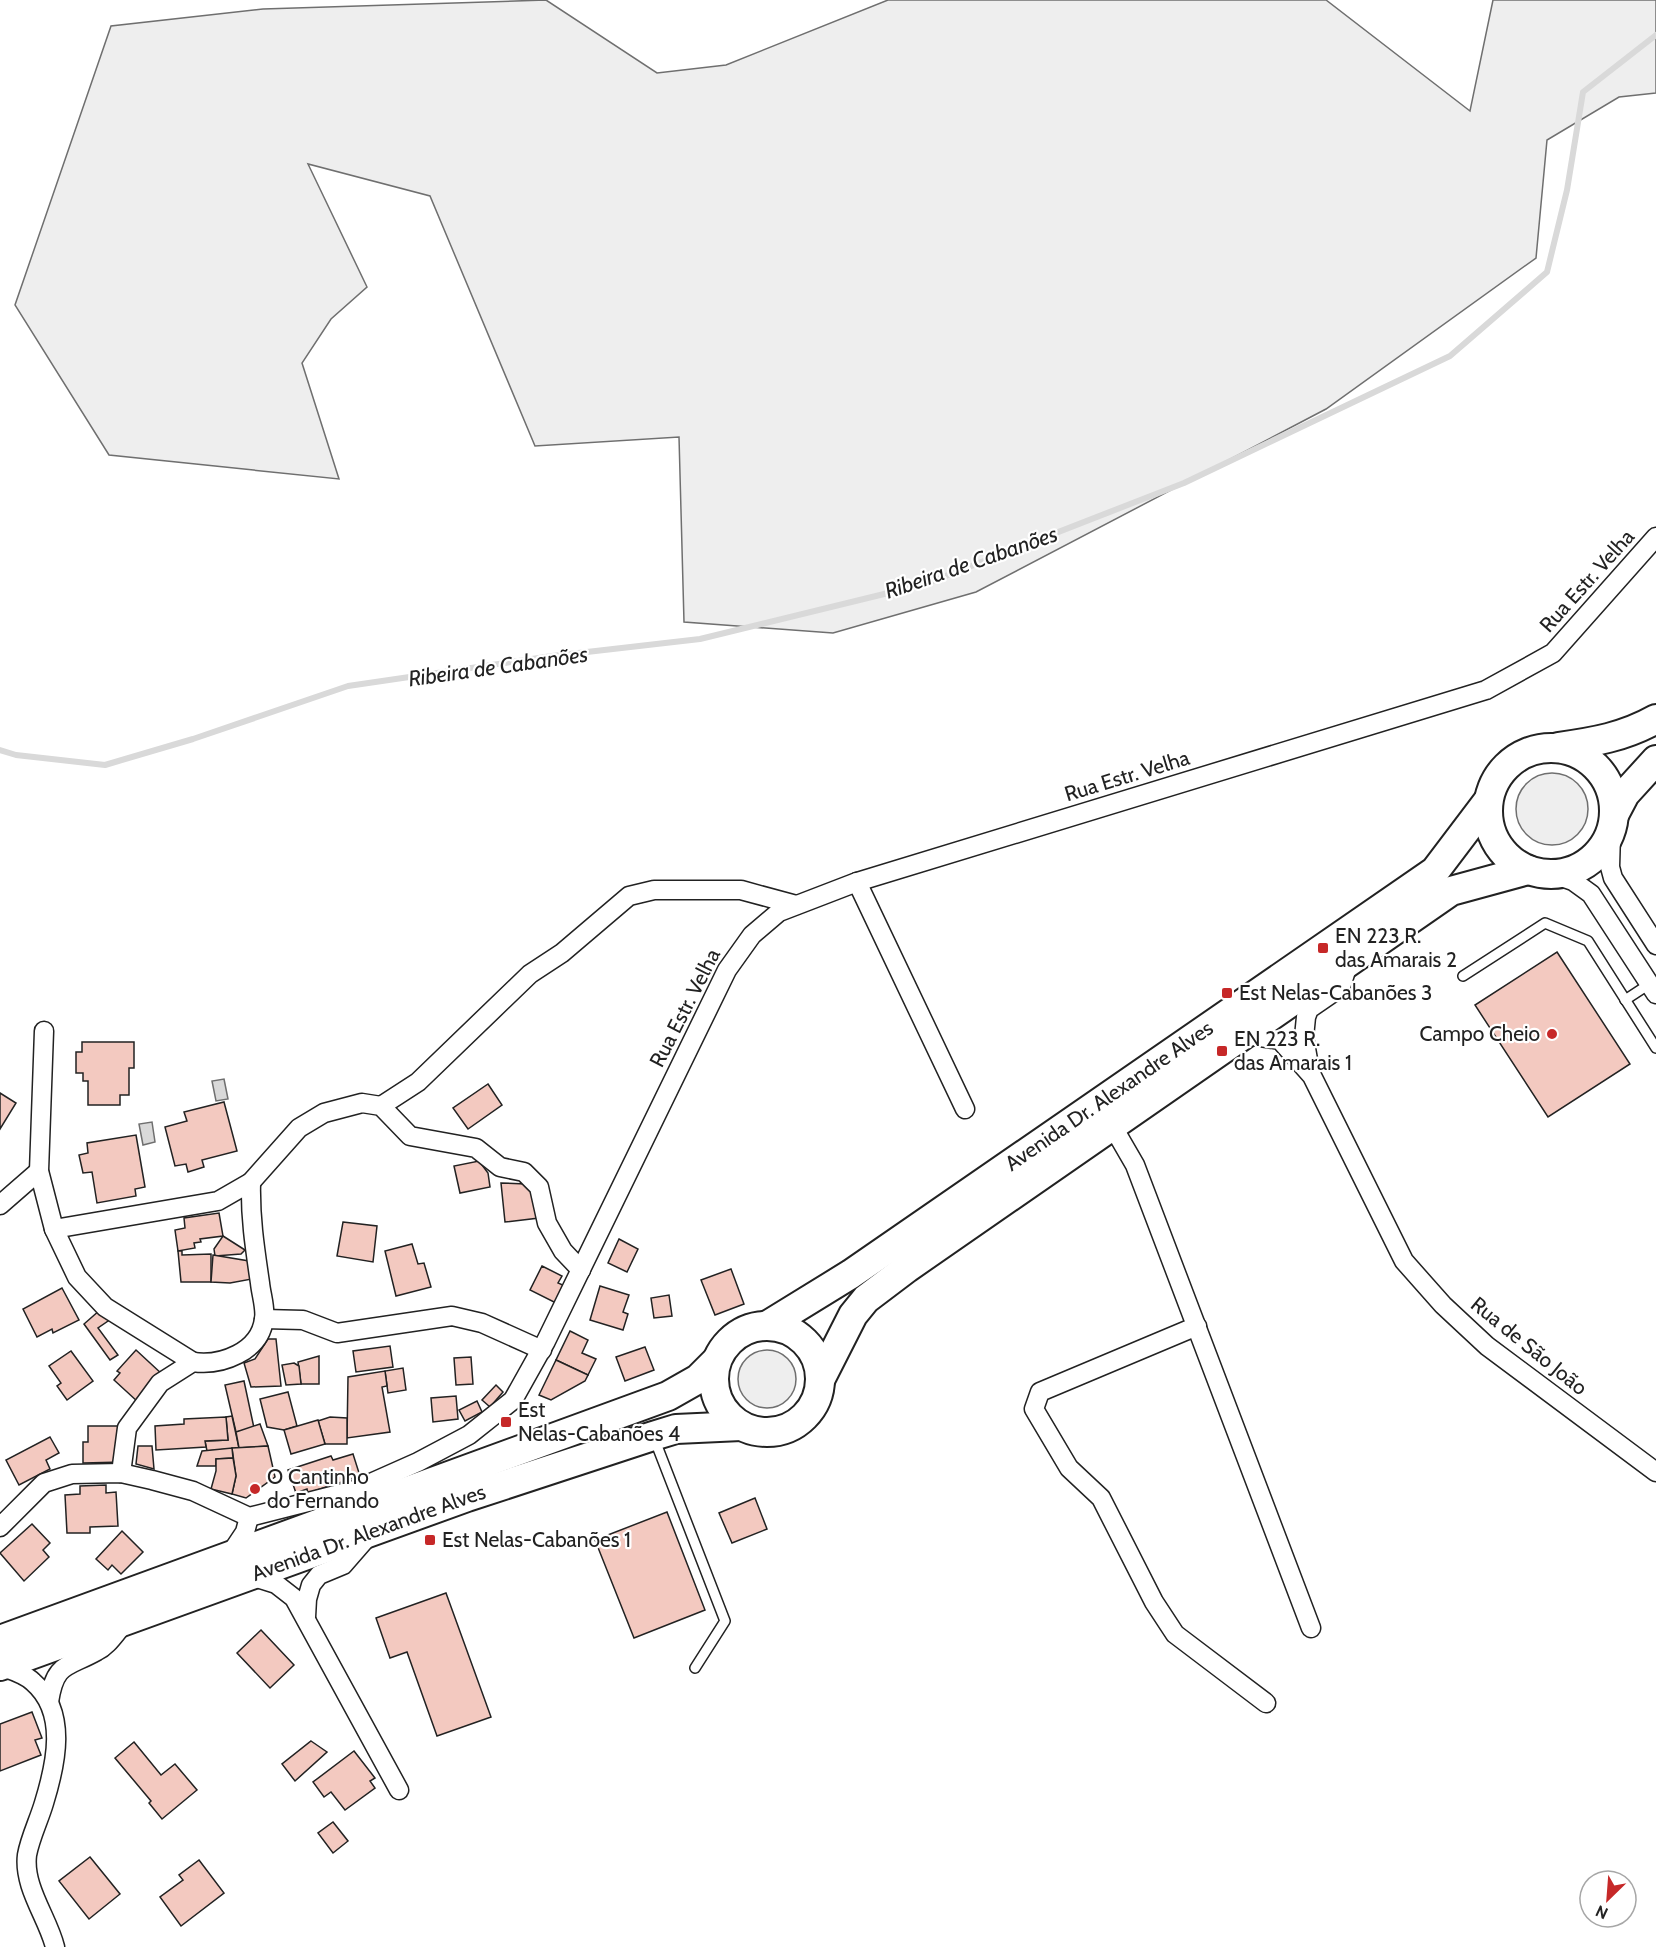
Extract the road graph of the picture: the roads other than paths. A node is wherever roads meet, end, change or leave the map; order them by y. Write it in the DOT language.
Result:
graph roads {
  1 [pos="1656,537"];
  2 [pos="1656,718"];
  3 [pos="1557,748"];
  4 [pos="1656,760"];
  5 [pos="1488,801"];
  6 [pos="1613,823"];
  7 [pos="1540,872"];
  8 [pos="857,882"];
  9 [pos="796,906"];
  10 [pos="1656,945"];
  11 [pos="1348,964"];
  12 [pos="1463,976"];
  13 [pos="1654,986"];
  14 [pos="1625,1000"];
  15 [pos="44,1031"];
  16 [pos="1247,1035"];
  17 [pos="1656,1048"];
  18 [pos="1312,1076"];
  19 [pos="381,1106"];
  20 [pos="964,1108"];
  21 [pos="1113,1127"];
  22 [pos="39,1171"];
  23 [pos="251,1182"];
  24 [pos="0,1205"];
  25 [pos="54,1229"];
  26 [pos="581,1270"];
  27 [pos="264,1320"];
  28 [pos="768,1325"];
  29 [pos="1197,1326"];
  30 [pos="542,1350"];
  31 [pos="716,1361"];
  32 [pos="194,1362"];
  33 [pos="820,1380"];
  34 [pos="741,1426"];
  35 [pos="653,1436"];
  36 [pos="1656,1472"];
  37 [pos="122,1473"];
  38 [pos="249,1517"];
  39 [pos="0,1527"];
  40 [pos="371,1532"];
  41 [pos="285,1536"];
  42 [pos="229,1556"];
  43 [pos="251,1576"];
  44 [pos="306,1617"];
  45 [pos="128,1620"];
  46 [pos="1311,1628"];
  47 [pos="0,1640"];
  48 [pos="0,1666"];
  49 [pos="695,1668"];
  50 [pos="49,1702"];
  51 [pos="1266,1703"];
  52 [pos="399,1790"];
  53 [pos="55,1947"];
  1 -- 8 [label="street, Rua Estr. Velha"];
  2 -- 3 [label="main road"];
  3 -- 5 [label="main road"];
  3 -- 6 [label="main road"];
  4 -- 6 [label="main road"];
  5 -- 7 [label="main road"];
  5 -- 28 [label="main road, Avenida Dr. Alexandre Alves"];
  6 -- 7 [label="main road"];
  6 -- 10 [label="street"];
  7 -- 11 [label="main road, Avenida Dr. Alexandre Alves"];
  7 -- 13 [label="street"];
  8 -- 9 [label="street, Rua Estr. Velha"];
  8 -- 20 [label="street"];
  9 -- 19 [label="street"];
  9 -- 26 [label="street, Rua Estr. Velha"];
  11 -- 16 [label="main road, Avenida Dr. Alexandre Alves"];
  11 -- 18 [label="street"];
  12 -- 14 [label="lane"];
  13 -- 14 [label="lane"];
  14 -- 17 [label="lane"];
  15 -- 22 [label="street"];
  16 -- 18 [label="street"];
  16 -- 21 [label="main road, Avenida Dr. Alexandre Alves"];
  18 -- 36 [label="street, Rua de São João"];
  19 -- 23 [label="street"];
  19 -- 26 [label="street"];
  21 -- 29 [label="street"];
  21 -- 33 [label="main road, Avenida Dr. Alexandre Alves"];
  22 -- 24 [label="street"];
  22 -- 25 [label="street"];
  23 -- 25 [label="street"];
  23 -- 27 [label="street"];
  25 -- 32 [label="street"];
  26 -- 30 [label="street, Rua Estr. Velha"];
  27 -- 30 [label="street"];
  27 -- 32 [label="street"];
  28 -- 31 [label="main road"];
  28 -- 33 [label="main road"];
  29 -- 46 [label="street"];
  29 -- 51 [label="street"];
  30 -- 38 [label="street, Rua Estr. Velha"];
  31 -- 34 [label="main road"];
  31 -- 41 [label="main road, Avenida Dr. Alexandre Alves"];
  32 -- 37 [label="street"];
  33 -- 34 [label="main road"];
  34 -- 35 [label="main road, Avenida Dr. Alexandre Alves"];
  35 -- 40 [label="main road, Avenida Dr. Alexandre Alves"];
  35 -- 49 [label="lane"];
  37 -- 38 [label="street"];
  37 -- 39 [label="street"];
  38 -- 41 [label="street"];
  38 -- 42 [label="street"];
  40 -- 43 [label="main road, Avenida Dr. Alexandre Alves"];
  40 -- 44 [label="street"];
  41 -- 42 [label="main road, Avenida Dr. Alexandre Alves"];
  42 -- 47 [label="main road, Avenida Dr. Alexandre Alves"];
  43 -- 44 [label="street"];
  43 -- 45 [label="main road, Avenida Dr. Alexandre Alves"];
  44 -- 52 [label="street"];
  45 -- 48 [label="main road, Avenida Dr. Alexandre Alves"];
  45 -- 50 [label="street"];
  48 -- 50 [label="street"];
  50 -- 53 [label="street"];
}
